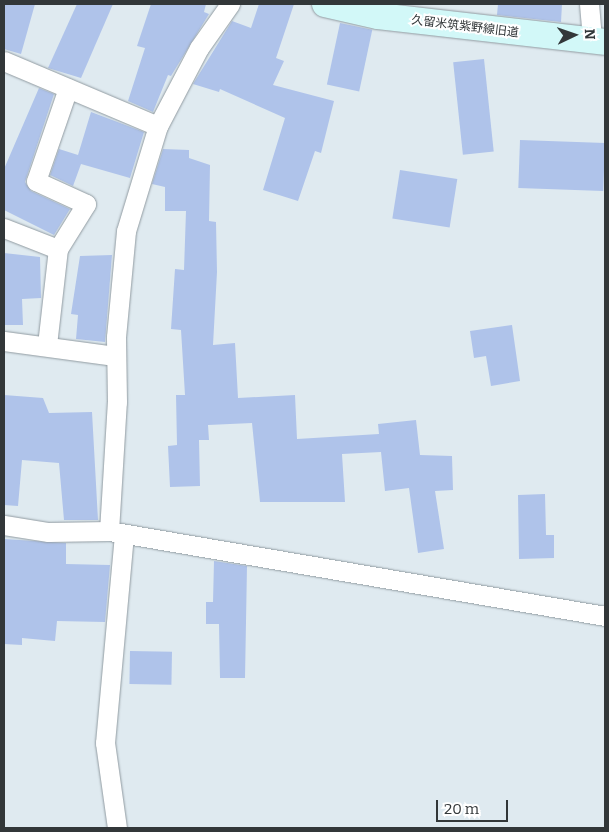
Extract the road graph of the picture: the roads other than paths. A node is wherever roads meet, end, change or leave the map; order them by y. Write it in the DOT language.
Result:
graph roads {
  1 [pos="230,4"];
  2 [pos="325,4"];
  3 [pos="589,4"];
  4 [pos="599,42"];
  5 [pos="4,61"];
  6 [pos="68,88"];
  7 [pos="158,126"];
  8 [pos="4,228"];
  9 [pos="58,249"];
  10 [pos="4,341"];
  11 [pos="47,345"];
  12 [pos="115,356"];
  13 [pos="4,526"];
  14 [pos="116,533"];
  15 [pos="605,616"];
  16 [pos="117,828"];
  1 -- 7 [label="street"];
  2 -- 4 [label="street, 久留米筑紫野線旧道"];
  3 -- 4 [label="street"];
  5 -- 6 [label="street"];
  6 -- 7 [label="street"];
  6 -- 9 [label="street"];
  7 -- 12 [label="street"];
  8 -- 9 [label="street"];
  9 -- 11 [label="street"];
  10 -- 11 [label="street"];
  11 -- 12 [label="street"];
  12 -- 14 [label="street"];
  13 -- 14 [label="street"];
  14 -- 15 [label="street"];
  14 -- 16 [label="street"];
}
